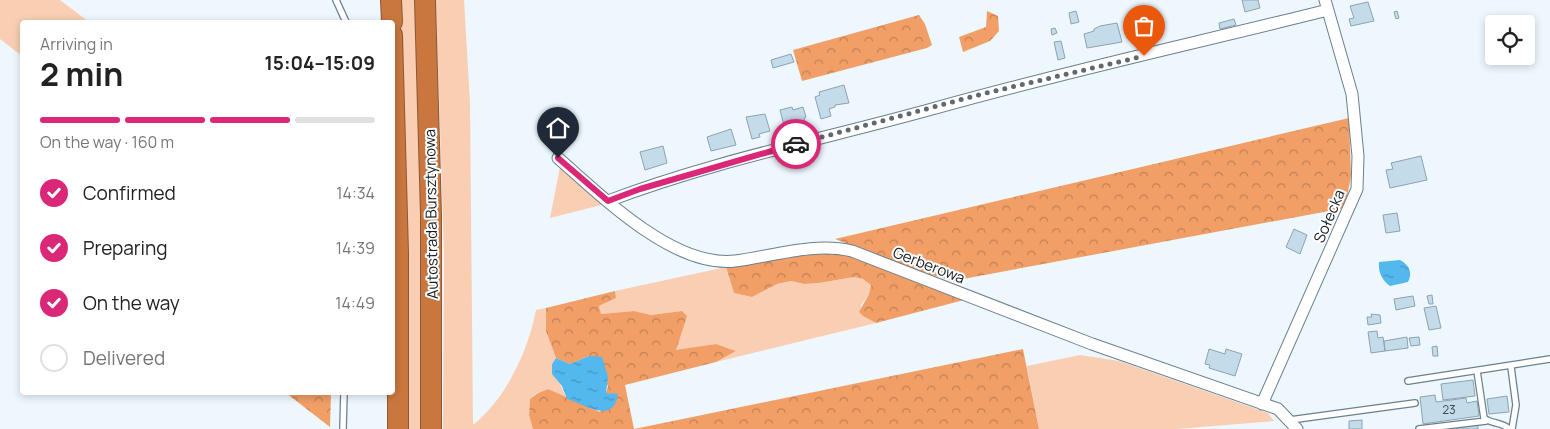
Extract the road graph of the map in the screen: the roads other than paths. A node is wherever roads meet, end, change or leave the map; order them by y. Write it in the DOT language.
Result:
graph roads {
  1 [pos="336,0"];
  2 [pos="391,0"];
  3 [pos="424,0"];
  4 [pos="1327,5"];
  5 [pos="345,20"];
  6 [pos="392,20"];
  7 [pos="395,139"];
  8 [pos="558,158"];
  9 [pos="608,201"];
  10 [pos="1550,359"];
  11 [pos="1511,367"];
  12 [pos="1477,372"];
  13 [pos="1408,381"];
  14 [pos="344,395"];
  15 [pos="1415,403"];
  16 [pos="1262,404"];
  17 [pos="1486,421"];
  18 [pos="1293,424"];
  19 [pos="343,429"];
  20 [pos="398,429"];
  21 [pos="431,429"];
  22 [pos="1419,429"];
  23 [pos="1510,429"];
  1 -- 5 [label="lane"];
  2 -- 6 [label="highway"];
  3 -- 21 [label="highway, Autostrada Bursztynowa"];
  4 -- 9 [label="street"];
  4 -- 16 [label="street, Sołecka"];
  7 -- 20 [label="highway"];
  8 -- 9 [label="street, Gerberowa"];
  9 -- 16 [label="street, Gerberowa"];
  10 -- 11 [label="lane"];
  11 -- 12 [label="lane"];
  11 -- 23 [label="lane"];
  12 -- 13 [label="lane"];
  12 -- 17 [label="lane"];
  14 -- 19 [label="lane"];
  15 -- 18 [label="lane"];
  16 -- 18 [label="street, Gerberowa"];
  17 -- 22 [label="lane"];
  17 -- 23 [label="lane"];
}
